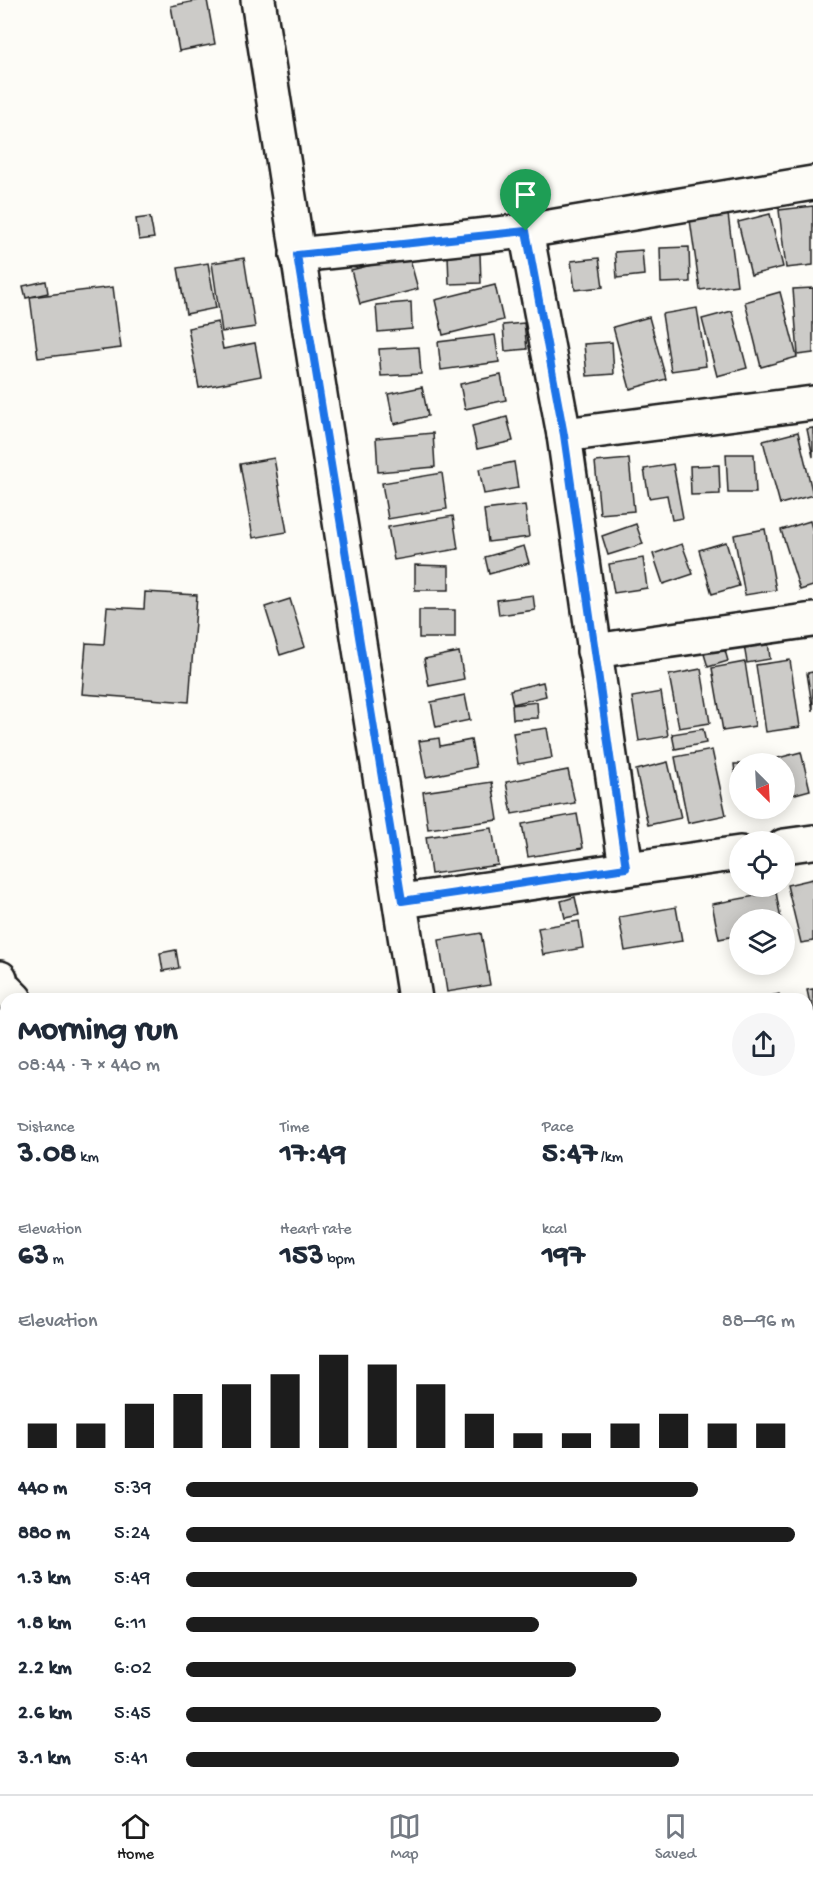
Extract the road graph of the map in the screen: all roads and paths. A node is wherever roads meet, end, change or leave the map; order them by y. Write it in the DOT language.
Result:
graph roads {
  1 [pos="258,0"];
  2 [pos="813,183"];
  3 [pos="526,231"];
  4 [pos="297,255"];
  5 [pos="813,403"];
  6 [pos="564,435"];
  7 [pos="813,621"];
  8 [pos="594,651"];
  9 [pos="813,843"];
  10 [pos="795,845"];
  11 [pos="729,854"];
  12 [pos="626,868"];
  13 [pos="402,901"];
  14 [pos="415,993"];
  1 -- 4 [label="street"];
  2 -- 3 [label="street"];
  3 -- 4 [label="street"];
  3 -- 6 [label="street"];
  4 -- 13 [label="street"];
  5 -- 6 [label="street"];
  6 -- 8 [label="street"];
  7 -- 8 [label="street"];
  8 -- 12 [label="street"];
  9 -- 10 [label="street"];
  11 -- 12 [label="street"];
  12 -- 13 [label="street"];
  13 -- 14 [label="street"];
}
